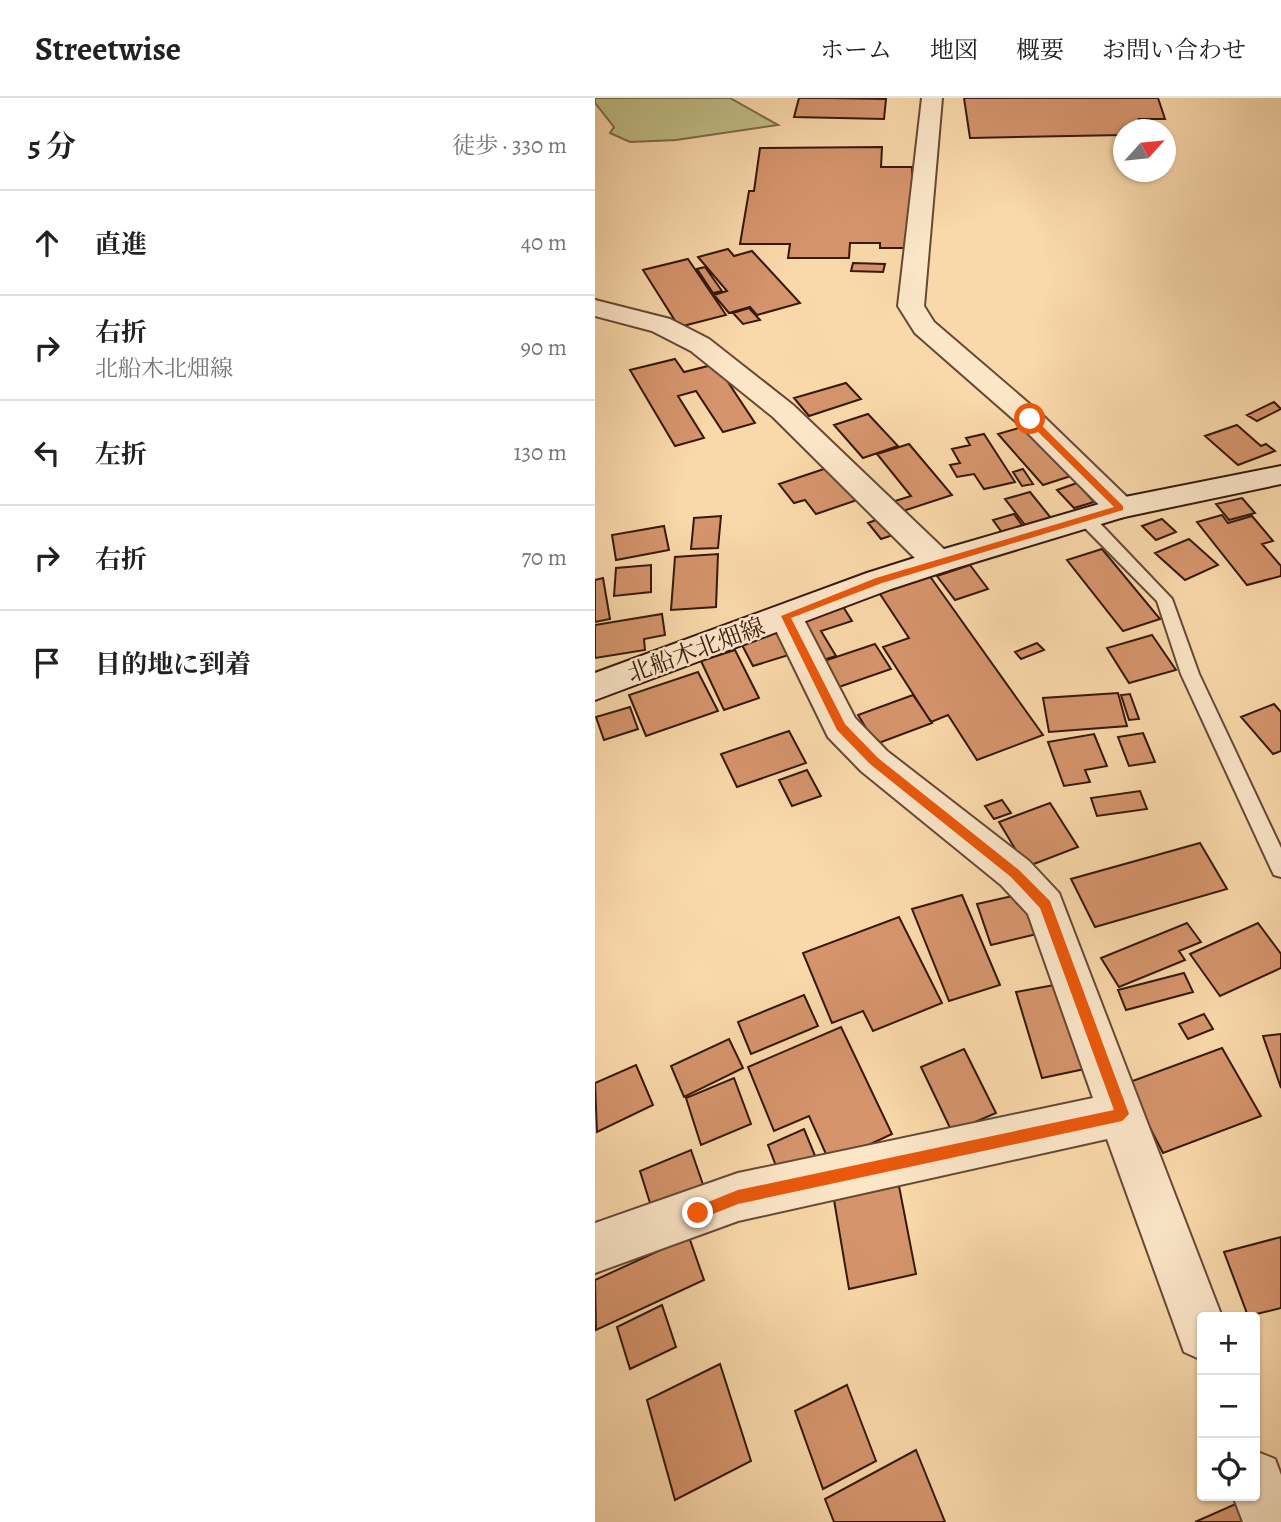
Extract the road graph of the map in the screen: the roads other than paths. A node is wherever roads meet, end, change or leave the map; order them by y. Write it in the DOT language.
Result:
graph roads {
  1 [pos="932,98"];
  2 [pos="595,308"];
  3 [pos="1281,475"];
  4 [pos="1120,508"];
  5 [pos="1086,519"];
  6 [pos="938,562"];
  7 [pos="786,616"];
  8 [pos="595,687"];
  9 [pos="1281,869"];
  10 [pos="1122,1114"];
  11 [pos="595,1248"];
  12 [pos="1197,1320"];
  13 [pos="1260,1492"];
  14 [pos="1271,1522"];
  1 -- 4 [label="street"];
  2 -- 6 [label="street"];
  3 -- 4 [label="street, 北船木北畑線"];
  4 -- 5 [label="street, 北船木北畑線"];
  5 -- 6 [label="street, 北船木北畑線"];
  5 -- 9 [label="lane"];
  6 -- 7 [label="street, 北船木北畑線"];
  7 -- 8 [label="street, 北船木北畑線"];
  7 -- 10 [label="street"];
  10 -- 11 [label="street"];
  10 -- 12 [label="street"];
  13 -- 14 [label="street"];
}
